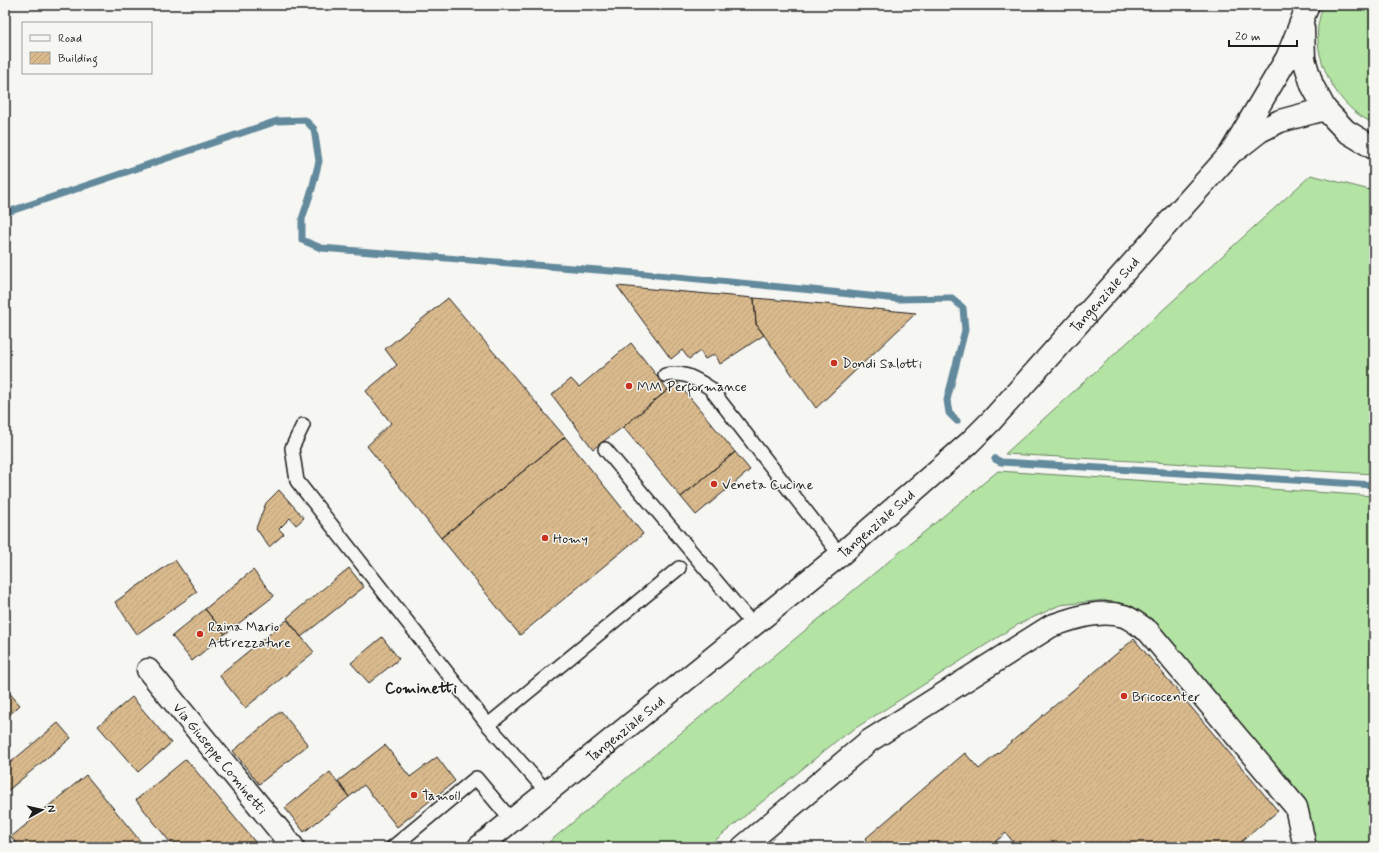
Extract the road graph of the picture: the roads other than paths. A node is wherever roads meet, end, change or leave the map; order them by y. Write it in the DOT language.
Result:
graph roads {
  1 [pos="1308,5"];
  2 [pos="1325,109"];
  3 [pos="1374,148"];
  4 [pos="1230,154"];
  5 [pos="665,375"];
  6 [pos="303,425"];
  7 [pos="605,449"];
  8 [pos="840,555"];
  9 [pos="679,568"];
  10 [pos="753,625"];
  11 [pos="148,670"];
  12 [pos="488,725"];
  13 [pos="547,792"];
  14 [pos="512,820"];
  15 [pos="293,847"];
  16 [pos="393,847"];
  17 [pos="479,847"];
  18 [pos="743,847"];
  19 [pos="1305,847"];
  1 -- 2 [label="main road"];
  1 -- 4 [label="main road, Tangenziale Sud"];
  2 -- 3 [label="main road"];
  2 -- 4 [label="main road, Tangenziale Sud"];
  4 -- 8 [label="main road, Tangenziale Sud"];
  5 -- 8 [label="lane"];
  6 -- 12 [label="lane"];
  7 -- 10 [label="lane"];
  8 -- 10 [label="main road, Tangenziale Sud"];
  9 -- 12 [label="lane"];
  10 -- 13 [label="main road, Tangenziale Sud"];
  11 -- 15 [label="main road, Via Giuseppe Cominetti"];
  12 -- 13 [label="lane"];
  13 -- 14 [label="main road, Tangenziale Sud"];
  14 -- 16 [label="lane"];
  14 -- 17 [label="main road, Tangenziale Sud"];
  18 -- 19 [label="main road"];
}
